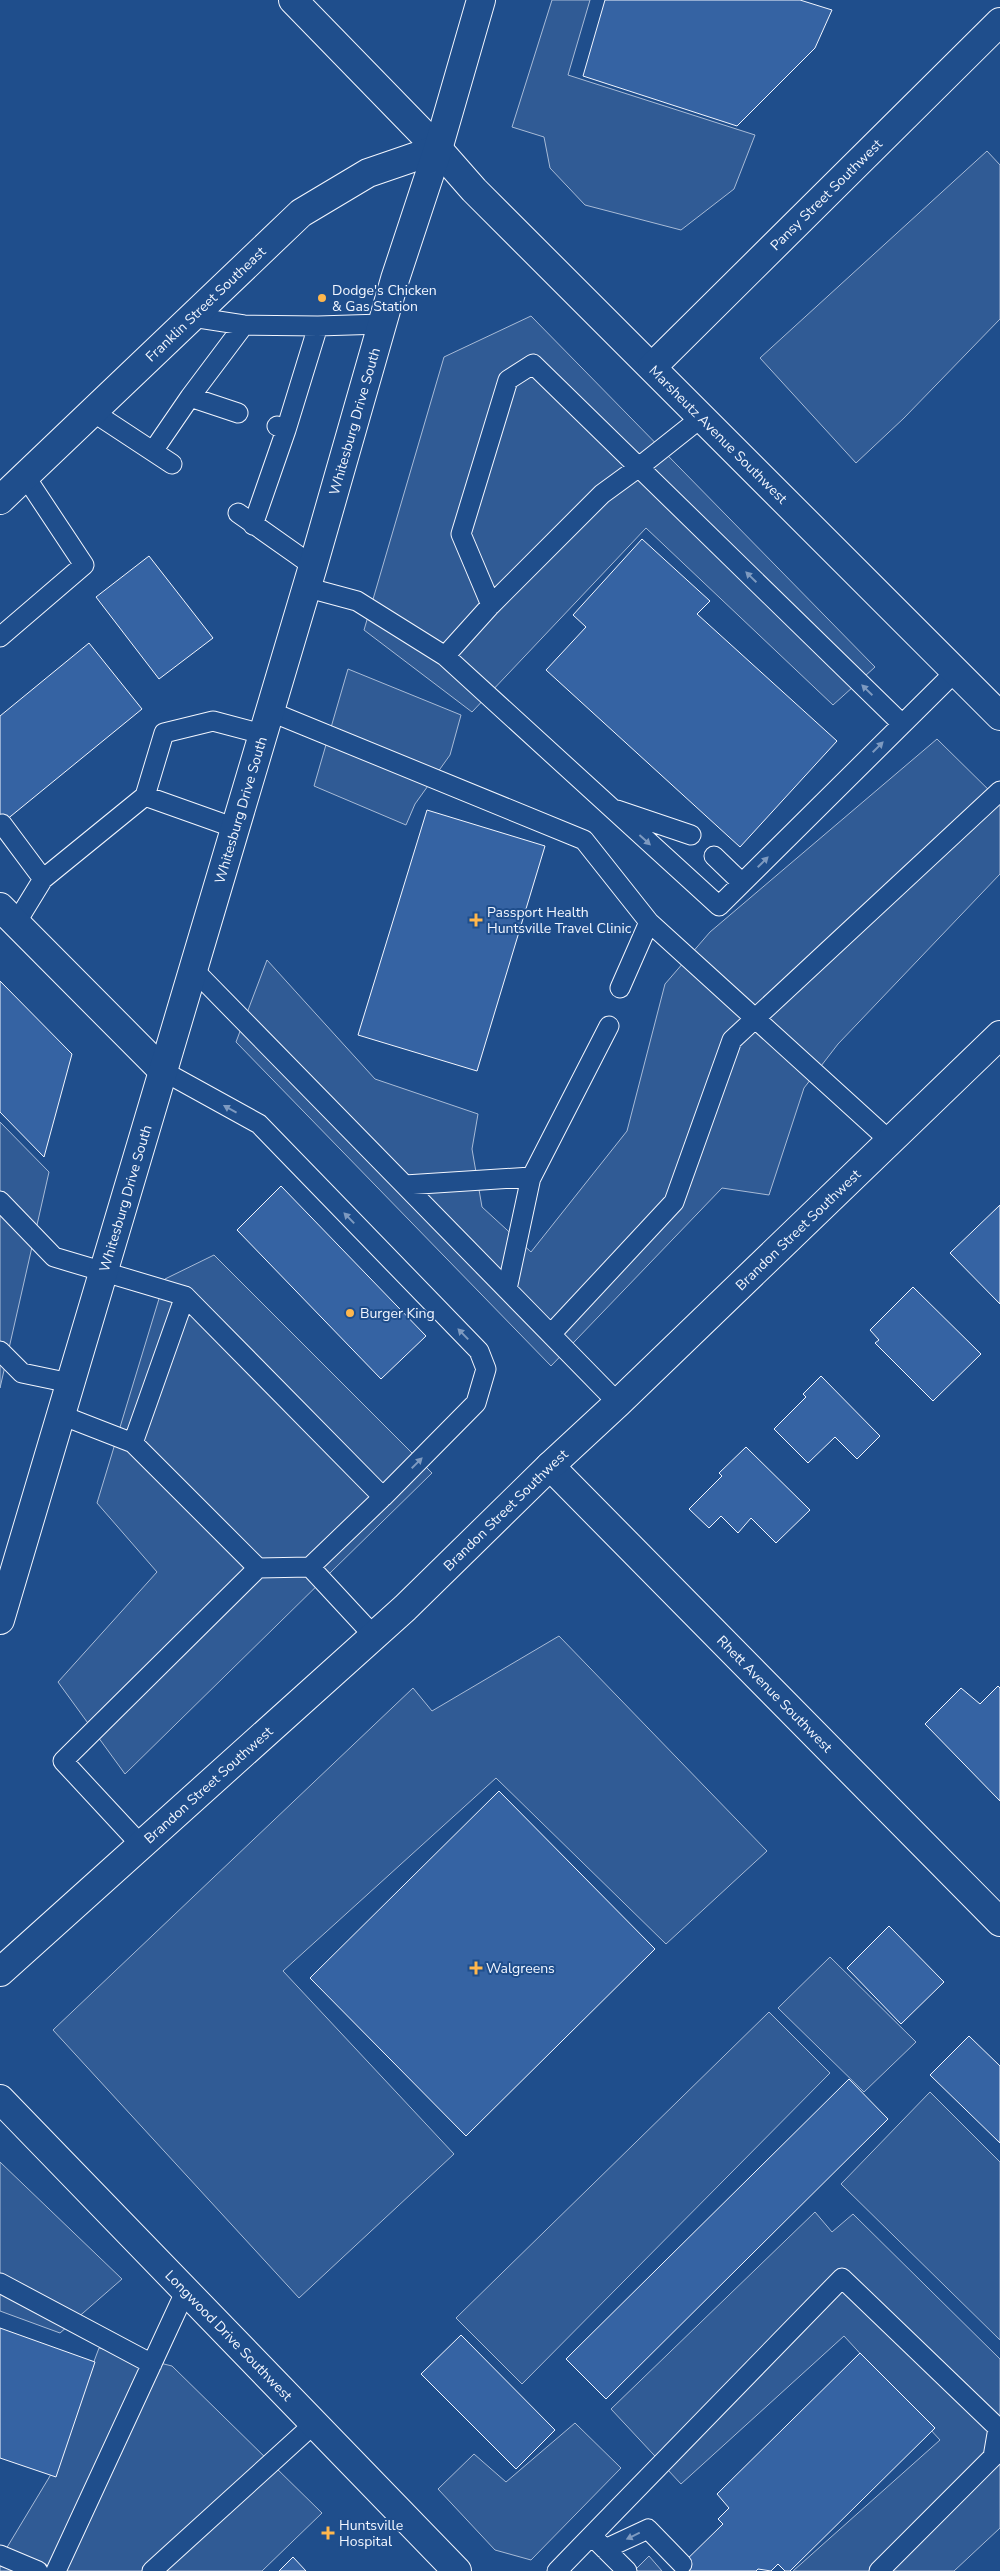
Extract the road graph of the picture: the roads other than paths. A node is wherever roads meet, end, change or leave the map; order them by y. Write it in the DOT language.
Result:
graph roads {
  1 [pos="293,0"];
  2 [pos="481,0"];
  3 [pos="1000,22"];
  4 [pos="438,149"];
  5 [pos="192,317"];
  6 [pos="382,324"];
  7 [pos="244,325"];
  8 [pos="318,326"];
  9 [pos="652,367"];
  10 [pos="190,397"];
  11 [pos="93,412"];
  12 [pos="238,413"];
  13 [pos="702,417"];
  14 [pos="153,451"];
  15 [pos="172,464"];
  16 [pos="639,467"];
  17 [pos="25,476"];
  18 [pos="0,500"];
  19 [pos="238,513"];
  20 [pos="253,525"];
  21 [pos="309,576"];
  22 [pos="491,606"];
  23 [pos="0,637"];
  24 [pos="445,656"];
  25 [pos="956,671"];
  26 [pos="1000,716"];
  27 [pos="266,723"];
  28 [pos="902,724"];
  29 [pos="1000,791"];
  30 [pos="145,796"];
  31 [pos="608,807"];
  32 [pos="2,824"];
  33 [pos="235,828"];
  34 [pos="691,835"];
  35 [pos="714,856"];
  36 [pos="43,879"];
  37 [pos="742,883"];
  38 [pos="8,915"];
  39 [pos="649,922"];
  40 [pos="192,968"];
  41 [pos="620,988"];
  42 [pos="755,1019"];
  43 [pos="609,1026"];
  44 [pos="1000,1035"];
  45 [pos="163,1071"];
  46 [pos="890,1141"];
  47 [pos="529,1182"];
  48 [pos="405,1185"];
  49 [pos="0,1201"];
  50 [pos="103,1273"];
  51 [pos="507,1289"];
  52 [pos="185,1296"];
  53 [pos="551,1334"];
  54 [pos="0,1351"];
  55 [pos="70,1382"];
  56 [pos="618,1403"];
  57 [pos="61,1415"];
  58 [pos="133,1443"];
  59 [pos="550,1466"];
  60 [pos="382,1497"];
  61 [pos="310,1567"];
  62 [pos="258,1568"];
  63 [pos="0,1620"];
  64 [pos="374,1636"];
  65 [pos="141,1845"];
  66 [pos="1000,1922"];
  67 [pos="0,1972"];
  68 [pos="0,2099"];
  69 [pos="0,2283"];
  70 [pos="186,2290"];
  71 [pos="152,2364"];
  72 [pos="315,2423"];
  73 [pos="592,2535"];
  74 [pos="605,2549"];
  75 [pos="0,2555"];
  76 [pos="682,2564"];
  77 [pos="38,2571"];
  78 [pos="56,2571"];
  79 [pos="152,2571"];
  80 [pos="457,2571"];
  81 [pos="556,2571"];
  82 [pos="627,2571"];
  83 [pos="879,2571"];
  1 -- 4 [label="street, Marsheutz Avenue Southwest"];
  2 -- 4 [label="street, Whitesburg Drive South"];
  3 -- 9 [label="street, Pansy Street Southwest"];
  4 -- 5 [label="street, Franklin Street Southeast"];
  4 -- 6 [label="street, Whitesburg Drive South"];
  4 -- 9 [label="street, Marsheutz Avenue Southwest"];
  5 -- 7 [label="lane"];
  5 -- 11 [label="street, Franklin Street Southeast"];
  6 -- 8 [label="lane"];
  6 -- 21 [label="street, Whitesburg Drive South"];
  7 -- 8 [label="lane"];
  7 -- 10 [label="lane"];
  8 -- 20 [label="lane"];
  9 -- 13 [label="street, Marsheutz Avenue Southwest"];
  10 -- 12 [label="lane"];
  10 -- 14 [label="lane"];
  11 -- 14 [label="lane"];
  11 -- 17 [label="street, Franklin Street Southeast"];
  13 -- 16 [label="lane"];
  13 -- 25 [label="street, Marsheutz Avenue Southwest"];
  14 -- 15 [label="lane"];
  16 -- 22 [label="lane"];
  16 -- 22 [label="lane"];
  28 -- 16 [label="lane, one-way"];
  17 -- 18 [label="street, Franklin Street Southeast"];
  17 -- 23 [label="lane"];
  19 -- 20 [label="lane"];
  20 -- 21 [label="lane"];
  21 -- 24 [label="lane"];
  21 -- 27 [label="street, Whitesburg Drive South"];
  22 -- 24 [label="lane"];
  24 -- 31 [label="lane"];
  25 -- 26 [label="street, Marsheutz Avenue Southwest"];
  25 -- 28 [label="lane"];
  27 -- 30 [label="lane"];
  27 -- 33 [label="street, Whitesburg Drive South"];
  27 -- 39 [label="lane"];
  37 -- 28 [label="lane, one-way"];
  29 -- 42 [label="lane"];
  30 -- 33 [label="lane"];
  30 -- 36 [label="lane"];
  31 -- 34 [label="lane"];
  31 -- 37 [label="lane, one-way"];
  32 -- 36 [label="lane"];
  33 -- 40 [label="street, Whitesburg Drive South"];
  35 -- 37 [label="lane"];
  36 -- 38 [label="lane"];
  38 -- 45 [label="street"];
  39 -- 41 [label="lane"];
  39 -- 42 [label="lane"];
  40 -- 45 [label="street, Whitesburg Drive South"];
  40 -- 48 [label="lane"];
  42 -- 46 [label="lane"];
  42 -- 53 [label="lane"];
  43 -- 47 [label="lane"];
  44 -- 46 [label="street, Brandon Street Southwest"];
  45 -- 50 [label="street, Whitesburg Drive South"];
  60 -- 45 [label="lane, one-way"];
  46 -- 56 [label="street, Brandon Street Southwest"];
  47 -- 48 [label="lane"];
  47 -- 51 [label="lane"];
  48 -- 51 [label="lane"];
  49 -- 50 [label="lane"];
  50 -- 52 [label="lane"];
  50 -- 55 [label="street, Whitesburg Drive South"];
  51 -- 53 [label="lane"];
  52 -- 58 [label="lane"];
  52 -- 60 [label="lane"];
  53 -- 56 [label="lane"];
  54 -- 55 [label="lane"];
  55 -- 57 [label="street, Whitesburg Drive South"];
  56 -- 59 [label="street, Brandon Street Southwest"];
  57 -- 58 [label="lane"];
  57 -- 63 [label="street, Whitesburg Drive South"];
  58 -- 62 [label="lane"];
  59 -- 64 [label="street, Brandon Street Southwest"];
  59 -- 66 [label="street, Rhett Avenue Southwest"];
  60 -- 61 [label="lane"];
  61 -- 62 [label="lane"];
  61 -- 64 [label="lane"];
  62 -- 65 [label="lane"];
  64 -- 65 [label="street, Brandon Street Southwest"];
  65 -- 67 [label="street, Brandon Street Southwest"];
  68 -- 70 [label="street, Longwood Drive Southwest"];
  69 -- 71 [label="lane"];
  70 -- 71 [label="lane"];
  70 -- 72 [label="street, Longwood Drive Southwest"];
  71 -- 78 [label="lane"];
  72 -- 79 [label="lane"];
  72 -- 80 [label="street, Longwood Drive Southwest"];
  73 -- 74 [label="lane"];
  73 -- 81 [label="lane"];
  73 -- 83 [label="lane"];
  76 -- 74 [label="lane, one-way"];
  74 -- 82 [label="lane"];
  75 -- 77 [label="lane"];
}
